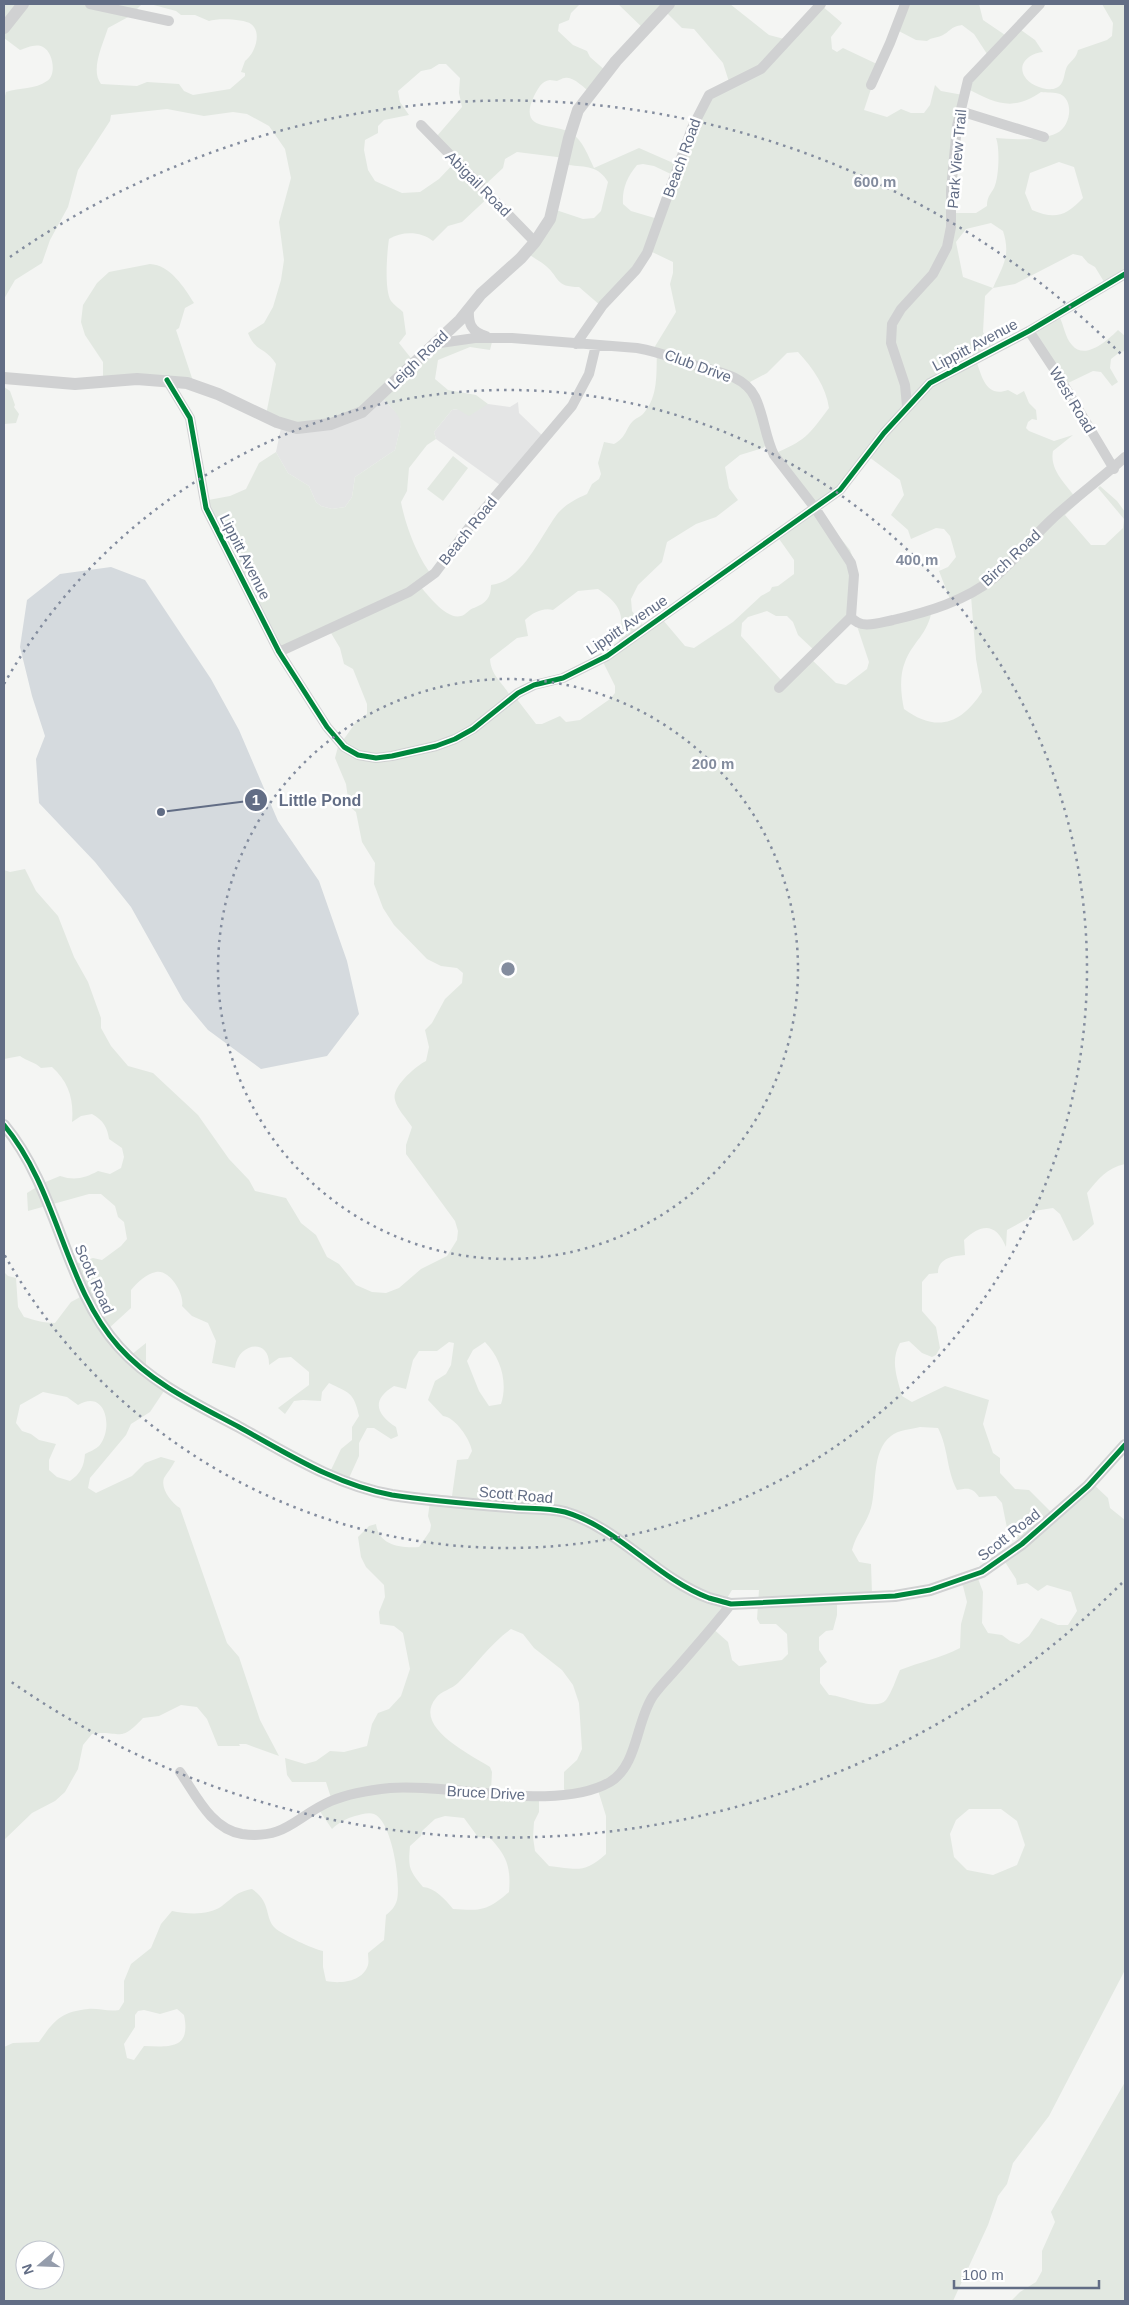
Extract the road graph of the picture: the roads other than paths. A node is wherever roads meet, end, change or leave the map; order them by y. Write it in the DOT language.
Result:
graph roads {
  1 [pos="23,4"];
  2 [pos="90,4"];
  3 [pos="669,4"];
  4 [pos="821,4"];
  5 [pos="905,4"];
  6 [pos="1040,4"];
  7 [pos="169,21"];
  8 [pos="4,28"];
  9 [pos="870,85"];
  10 [pos="960,111"];
  11 [pos="421,125"];
  12 [pos="1044,137"];
  13 [pos="535,242"];
  14 [pos="1125,274"];
  15 [pos="469,309"];
  16 [pos="1029,331"];
  17 [pos="494,338"];
  18 [pos="433,344"];
  19 [pos="576,344"];
  20 [pos="596,345"];
  21 [pos="4,378"];
  22 [pos="167,380"];
  23 [pos="907,406"];
  24 [pos="1125,457"];
  25 [pos="1114,469"];
  26 [pos="815,508"];
  27 [pos="851,617"];
  28 [pos="279,652"];
  29 [pos="779,688"];
  30 [pos="4,1125"];
  31 [pos="1125,1445"];
  32 [pos="731,1604"];
  33 [pos="180,1772"];
  1 -- 8 [label="street"];
  2 -- 7 [label="street"];
  3 -- 13 [label="street, Leigh Road"];
  4 -- 19 [label="street, Beach Road"];
  5 -- 9 [label="street"];
  6 -- 10 [label="street, Park View Trail"];
  10 -- 12 [label="street"];
  10 -- 23 [label="street, Park View Trail"];
  11 -- 13 [label="street, Abigail Road"];
  13 -- 15 [label="street, Leigh Road"];
  14 -- 16 [label="street, Lippitt Avenue"];
  15 -- 17 [label="street, Club Drive"];
  15 -- 18 [label="street, Leigh Road"];
  16 -- 23 [label="street, Lippitt Avenue"];
  16 -- 25 [label="street, West Road"];
  17 -- 18 [label="street, Club Drive"];
  17 -- 19 [label="street, Club Drive"];
  18 -- 22 [label="street, Leigh Road"];
  19 -- 20 [label="street, Club Drive"];
  20 -- 26 [label="street, Club Drive"];
  20 -- 28 [label="street, Beach Road"];
  21 -- 22 [label="street, Leigh Road"];
  22 -- 28 [label="street, Lippitt Avenue"];
  23 -- 26 [label="street, Lippitt Avenue"];
  24 -- 25 [label="street, Birch Road"];
  25 -- 27 [label="street, Birch Road"];
  26 -- 27 [label="street, Club Drive"];
  26 -- 28 [label="street, Lippitt Avenue"];
  27 -- 29 [label="street"];
  30 -- 32 [label="street, Scott Road"];
  31 -- 32 [label="street, Scott Road"];
  32 -- 33 [label="street, Bruce Drive"];
}
